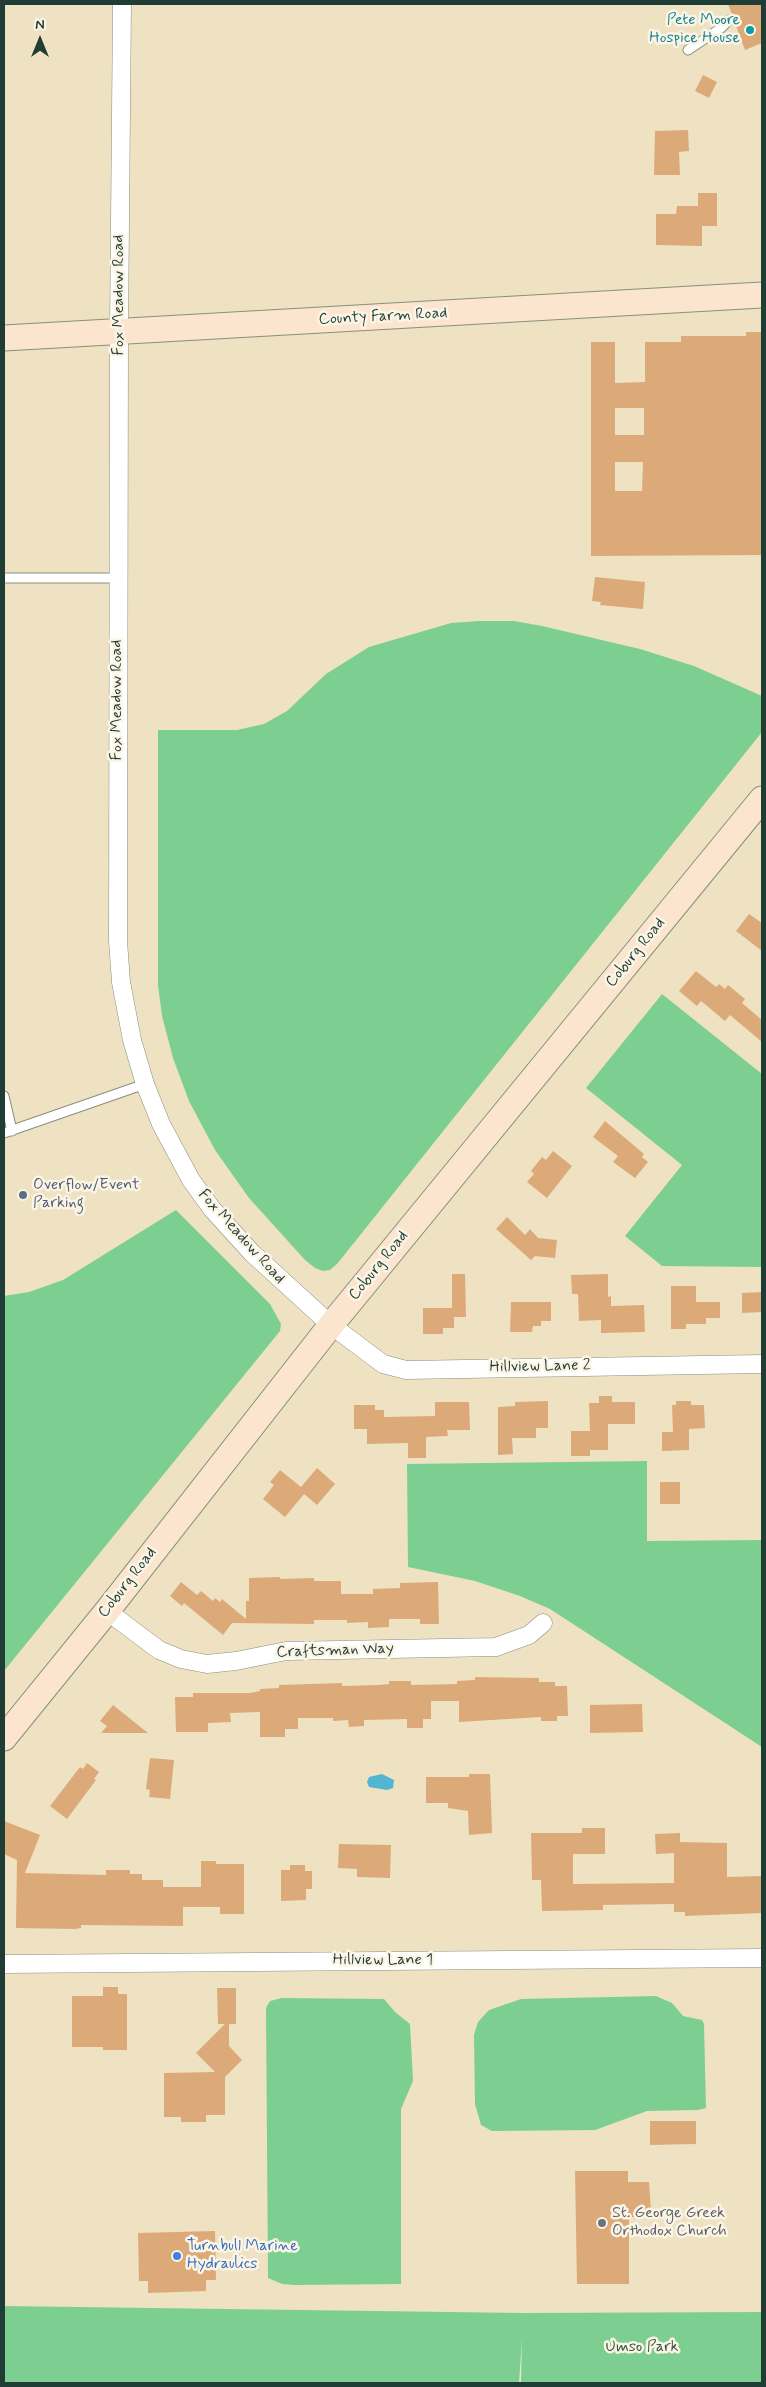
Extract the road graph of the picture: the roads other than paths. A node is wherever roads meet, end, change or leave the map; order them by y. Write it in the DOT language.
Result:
graph roads {
  1 [pos="122,4"];
  2 [pos="729,20"];
  3 [pos="688,50"];
  4 [pos="762,295"];
  5 [pos="119,332"];
  6 [pos="4,338"];
  7 [pos="4,578"];
  8 [pos="119,578"];
  9 [pos="762,799"];
  10 [pos="145,1084"];
  11 [pos="4,1096"];
  12 [pos="8,1132"];
  13 [pos="331,1325"];
  14 [pos="762,1364"];
  15 [pos="107,1611"];
  16 [pos="543,1623"];
  17 [pos="4,1738"];
  18 [pos="762,1958"];
  19 [pos="4,1964"];
  1 -- 5 [label="street, Fox Meadow Road"];
  2 -- 3 [label="lane"];
  4 -- 5 [label="main road, County Farm Road"];
  5 -- 6 [label="main road, County Farm Road"];
  5 -- 8 [label="street, Fox Meadow Road"];
  7 -- 8 [label="lane"];
  8 -- 10 [label="street, Fox Meadow Road"];
  9 -- 13 [label="main road, Coburg Road"];
  10 -- 12 [label="lane"];
  10 -- 13 [label="street, Fox Meadow Road"];
  11 -- 12 [label="lane"];
  13 -- 14 [label="street, Hillview Lane 2"];
  13 -- 15 [label="main road, Coburg Road"];
  15 -- 16 [label="street, Craftsman Way"];
  15 -- 17 [label="main road, Coburg Road"];
  18 -- 19 [label="street, Hillview Lane 1"];
}
